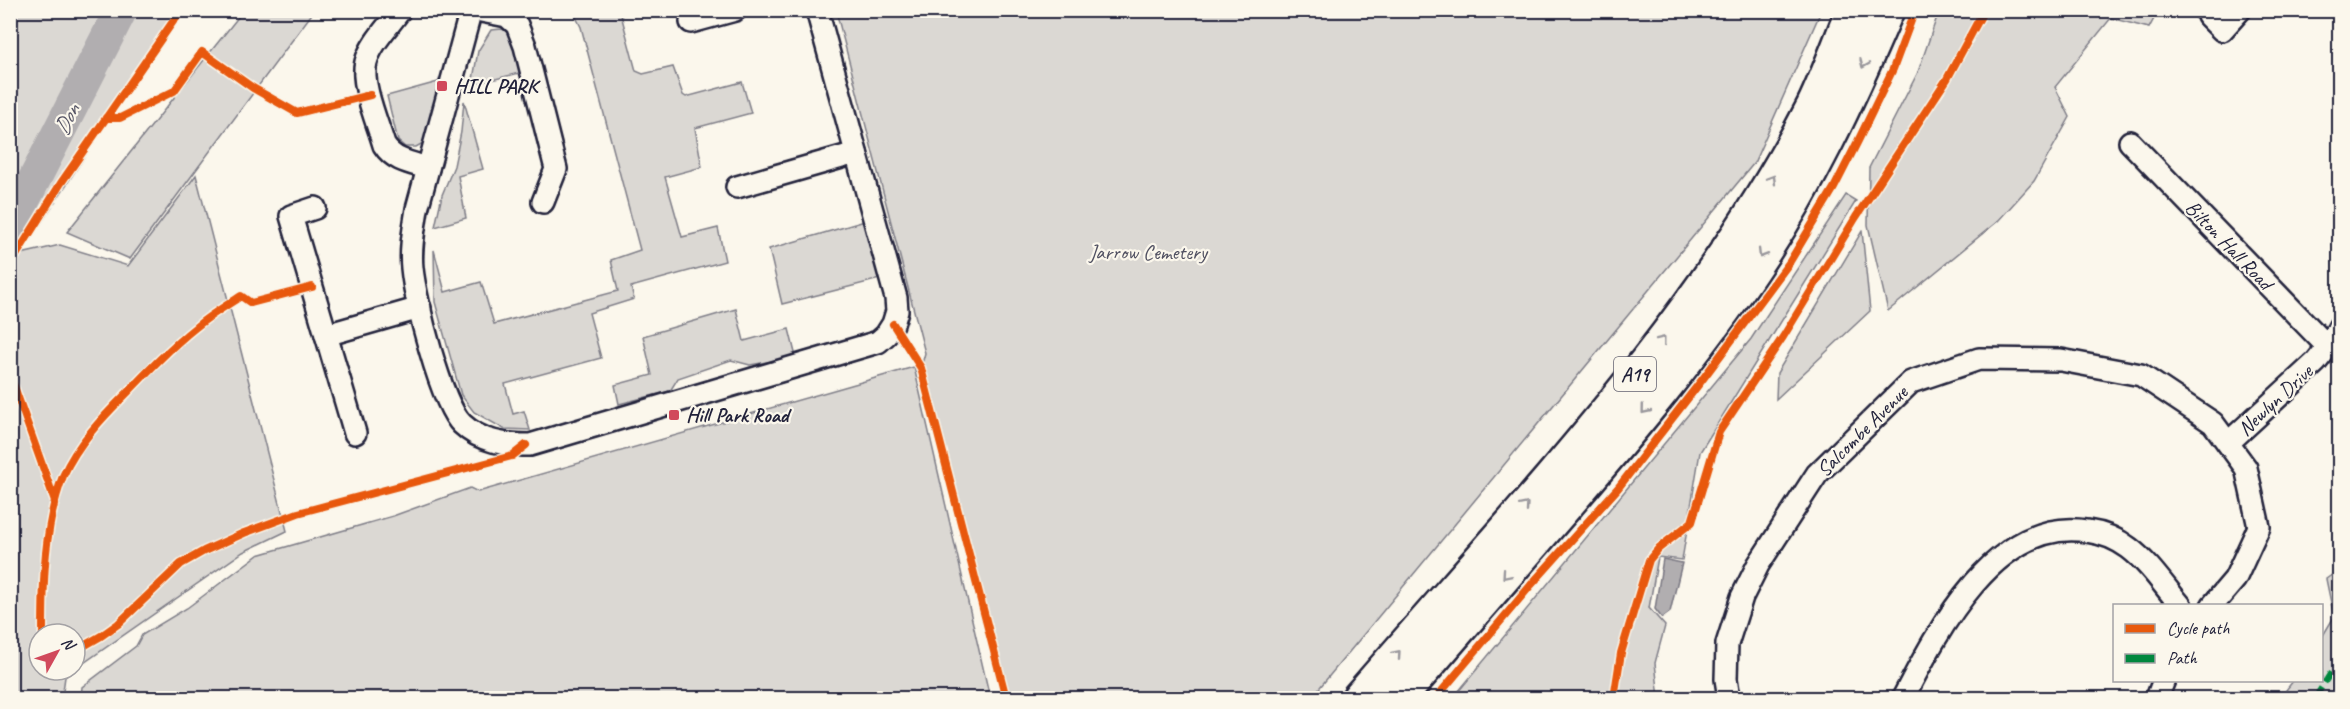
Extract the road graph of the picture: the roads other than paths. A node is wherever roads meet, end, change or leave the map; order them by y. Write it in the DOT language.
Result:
graph roads {
  1 [pos="400,10"];
  2 [pos="471,10"];
  3 [pos="476,10"];
  4 [pos="735,10"];
  5 [pos="818,10"];
  6 [pos="1853,10"];
  7 [pos="1887,10"];
  8 [pos="2240,10"];
  9 [pos="2208,16"];
  10 [pos="691,22"];
  11 [pos="2130,142"];
  12 [pos="856,153"];
  13 [pos="428,168"];
  14 [pos="737,187"];
  15 [pos="543,202"];
  16 [pos="315,208"];
  17 [pos="420,308"];
  18 [pos="2340,326"];
  19 [pos="326,335"];
  20 [pos="2328,347"];
  21 [pos="354,433"];
  22 [pos="2228,443"];
  23 [pos="2179,604"];
  24 [pos="2214,604"];
  25 [pos="2164,682"];
  26 [pos="1359,699"];
  27 [pos="1399,699"];
  28 [pos="1729,699"];
  29 [pos="1903,699"];
  30 [pos="2157,699"];
  1 -- 13 [label="street"];
  2 -- 13 [label="street"];
  3 -- 15 [label="street"];
  4 -- 10 [label="street"];
  5 -- 12 [label="street"];
  26 -- 6 [label="highway, A19, one-way"];
  7 -- 27 [label="highway, A19, one-way"];
  8 -- 9 [label="street"];
  11 -- 20 [label="street, Bilton Hall Road"];
  12 -- 14 [label="street"];
  12 -- 17 [label="street"];
  13 -- 17 [label="street"];
  16 -- 19 [label="street"];
  17 -- 19 [label="street"];
  18 -- 20 [label="street, Newlyn Drive"];
  19 -- 21 [label="street"];
  20 -- 22 [label="street, Newlyn Drive"];
  22 -- 24 [label="street, Salcombe Avenue"];
  22 -- 28 [label="street, Salcombe Avenue"];
  23 -- 29 [label="street"];
  25 -- 30 [label="street"];
}
